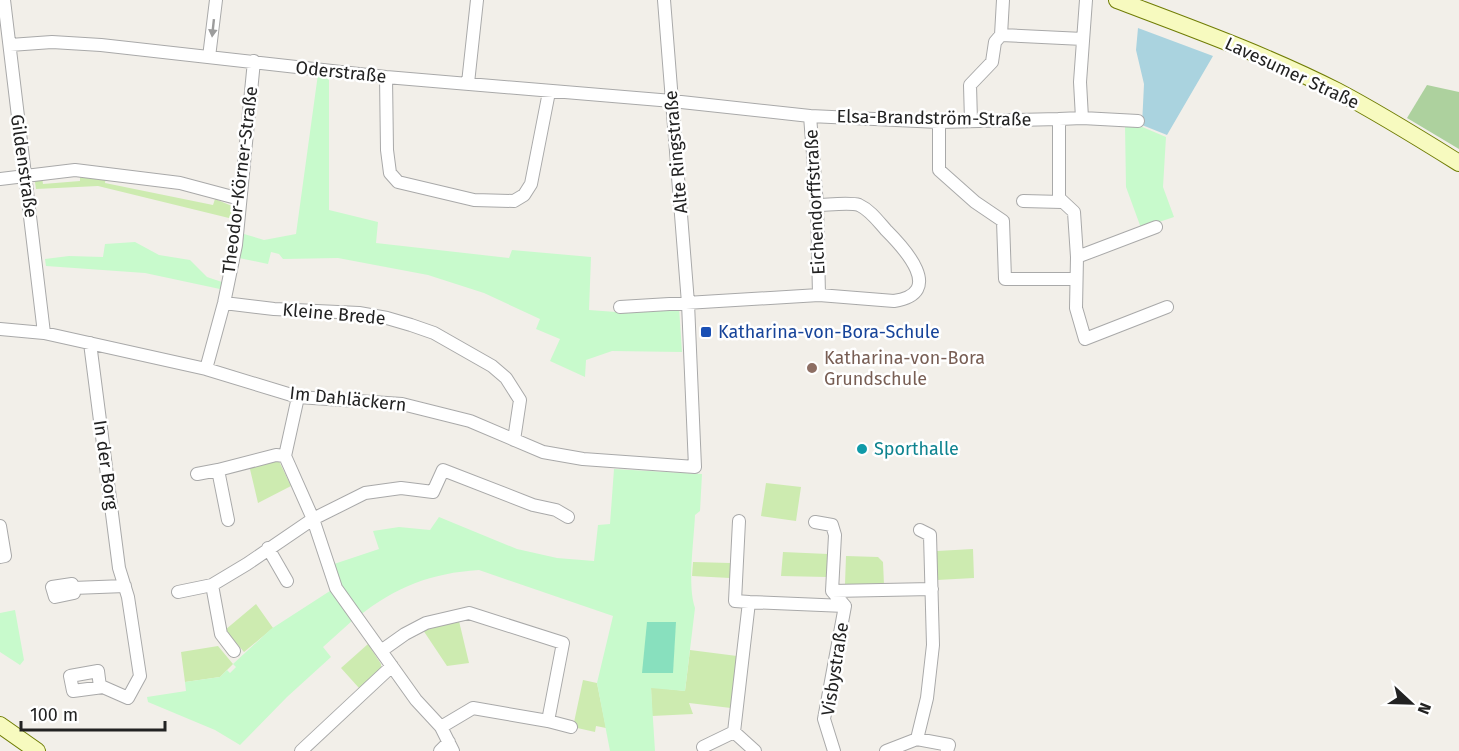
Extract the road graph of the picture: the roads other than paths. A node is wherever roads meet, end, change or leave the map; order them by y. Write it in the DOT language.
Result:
graph roads {
  1 [pos="4,0"];
  2 [pos="216,0"];
  3 [pos="477,0"];
  4 [pos="664,0"];
  5 [pos="1003,0"];
  6 [pos="1086,0"];
  7 [pos="1117,0"];
  8 [pos="1001,35"];
  9 [pos="1083,39"];
  10 [pos="10,45"];
  11 [pos="209,57"];
  12 [pos="254,61"];
  13 [pos="386,77"];
  14 [pos="468,83"];
  15 [pos="549,92"];
  16 [pos="672,102"];
  17 [pos="810,116"];
  18 [pos="1082,118"];
  19 [pos="1059,119"];
  20 [pos="971,121"];
  21 [pos="1138,121"];
  22 [pos="939,122"];
  23 [pos="1459,163"];
  24 [pos="26,176"];
  25 [pos="0,179"];
  26 [pos="240,199"];
  27 [pos="1023,201"];
  28 [pos="1062,202"];
  29 [pos="817,205"];
  30 [pos="1156,227"];
  31 [pos="1077,257"];
  32 [pos="1076,279"];
  33 [pos="819,294"];
  34 [pos="224,303"];
  35 [pos="688,303"];
  36 [pos="620,307"];
  37 [pos="1167,307"];
  38 [pos="0,329"];
  39 [pos="44,333"];
  40 [pos="90,343"];
  41 [pos="206,369"];
  42 [pos="298,397"];
  43 [pos="514,440"];
  44 [pos="285,456"];
  45 [pos="694,467"];
  46 [pos="218,470"];
  47 [pos="197,474"];
  48 [pos="568,517"];
  49 [pos="313,519"];
  50 [pos="228,520"];
  51 [pos="739,521"];
  52 [pos="815,522"];
  53 [pos="0,526"];
  54 [pos="920,530"];
  55 [pos="268,548"];
  56 [pos="0,557"];
  57 [pos="287,581"];
  58 [pos="212,585"];
  59 [pos="125,586"];
  60 [pos="73,588"];
  61 [pos="932,588"];
  62 [pos="832,591"];
  63 [pos="178,592"];
  64 [pos="749,602"];
  65 [pos="845,606"];
  66 [pos="234,651"];
  67 [pos="381,651"];
  68 [pos="392,666"];
  69 [pos="100,687"];
  70 [pos="548,721"];
  71 [pos="0,725"];
  72 [pos="441,727"];
  73 [pos="571,727"];
  74 [pos="734,732"];
  75 [pos="917,739"];
  76 [pos="451,747"];
  77 [pos="703,747"];
  78 [pos="37,751"];
  79 [pos="301,751"];
  80 [pos="440,751"];
  81 [pos="755,751"];
  82 [pos="834,751"];
  83 [pos="886,751"];
  84 [pos="947,751"];
  1 -- 10 [label="street, Gildenstraße"];
  2 -- 11 [label="street, one-way"];
  3 -- 14 [label="street"];
  4 -- 16 [label="street, Alte Ringstraße"];
  5 -- 8 [label="street"];
  6 -- 9 [label="street"];
  7 -- 23 [label="street, Lavesumer Straße"];
  8 -- 9 [label="street"];
  8 -- 20 [label="street"];
  9 -- 18 [label="street"];
  10 -- 11 [label="street, Oderstraße"];
  10 -- 24 [label="street, Gildenstraße"];
  11 -- 12 [label="street, Oderstraße"];
  12 -- 13 [label="street, Oderstraße"];
  12 -- 26 [label="street, Theodor-Körner-Straße"];
  13 -- 14 [label="street, Oderstraße"];
  13 -- 15 [label="street"];
  14 -- 15 [label="street, Oderstraße"];
  15 -- 16 [label="street, Oderstraße"];
  16 -- 17 [label="street, Eichendorffstraße"];
  16 -- 35 [label="street, Alte Ringstraße"];
  17 -- 22 [label="street, Elsa-Brandström-Straße"];
  17 -- 29 [label="street, Eichendorffstraße"];
  18 -- 19 [label="street, Elsa-Brandström-Straße"];
  18 -- 21 [label="street, Elsa-Brandström-Straße"];
  19 -- 20 [label="street, Elsa-Brandström-Straße"];
  19 -- 28 [label="street"];
  20 -- 22 [label="street, Elsa-Brandström-Straße"];
  22 -- 32 [label="street"];
  24 -- 25 [label="street"];
  24 -- 26 [label="street"];
  24 -- 39 [label="street, Gildenstraße"];
  26 -- 34 [label="street, Theodor-Körner-Straße"];
  27 -- 28 [label="street"];
  28 -- 31 [label="street"];
  29 -- 33 [label="street, Eichendorffstraße"];
  29 -- 33 [label="street"];
  30 -- 31 [label="street"];
  31 -- 32 [label="street"];
  32 -- 37 [label="street"];
  33 -- 35 [label="street, Eichendorffstraße"];
  34 -- 41 [label="street, Theodor-Körner-Straße"];
  34 -- 43 [label="street, Kleine Brede"];
  35 -- 36 [label="street"];
  35 -- 45 [label="street, Alte Ringstraße"];
  38 -- 39 [label="street, Im Dahläckern"];
  39 -- 40 [label="street, Im Dahläckern"];
  40 -- 41 [label="street, Im Dahläckern"];
  40 -- 59 [label="street, In der Borg"];
  41 -- 42 [label="street, Im Dahläckern"];
  42 -- 43 [label="street, Im Dahläckern"];
  42 -- 44 [label="street"];
  43 -- 45 [label="street, Im Dahläckern"];
  44 -- 46 [label="street"];
  44 -- 49 [label="street"];
  46 -- 47 [label="street"];
  46 -- 50 [label="street"];
  48 -- 49 [label="street"];
  49 -- 55 [label="street"];
  49 -- 67 [label="street"];
  51 -- 64 [label="street"];
  52 -- 62 [label="street"];
  53 -- 56 [label="street"];
  54 -- 61 [label="street"];
  55 -- 57 [label="street"];
  55 -- 58 [label="street"];
  58 -- 63 [label="street"];
  58 -- 66 [label="street"];
  59 -- 60 [label="street"];
  59 -- 69 [label="street, In der Borg"];
  61 -- 62 [label="street"];
  61 -- 75 [label="street"];
  62 -- 65 [label="street, Visbystraße"];
  64 -- 65 [label="street"];
  64 -- 74 [label="street"];
  65 -- 82 [label="street, Visbystraße"];
  67 -- 68 [label="street"];
  67 -- 70 [label="street"];
  68 -- 72 [label="street"];
  68 -- 79 [label="street"];
  70 -- 72 [label="street"];
  70 -- 73 [label="street"];
  71 -- 78 [label="street"];
  72 -- 76 [label="street"];
  74 -- 77 [label="street"];
  74 -- 81 [label="street"];
  75 -- 83 [label="street"];
  75 -- 84 [label="street"];
  76 -- 80 [label="street"];
}
